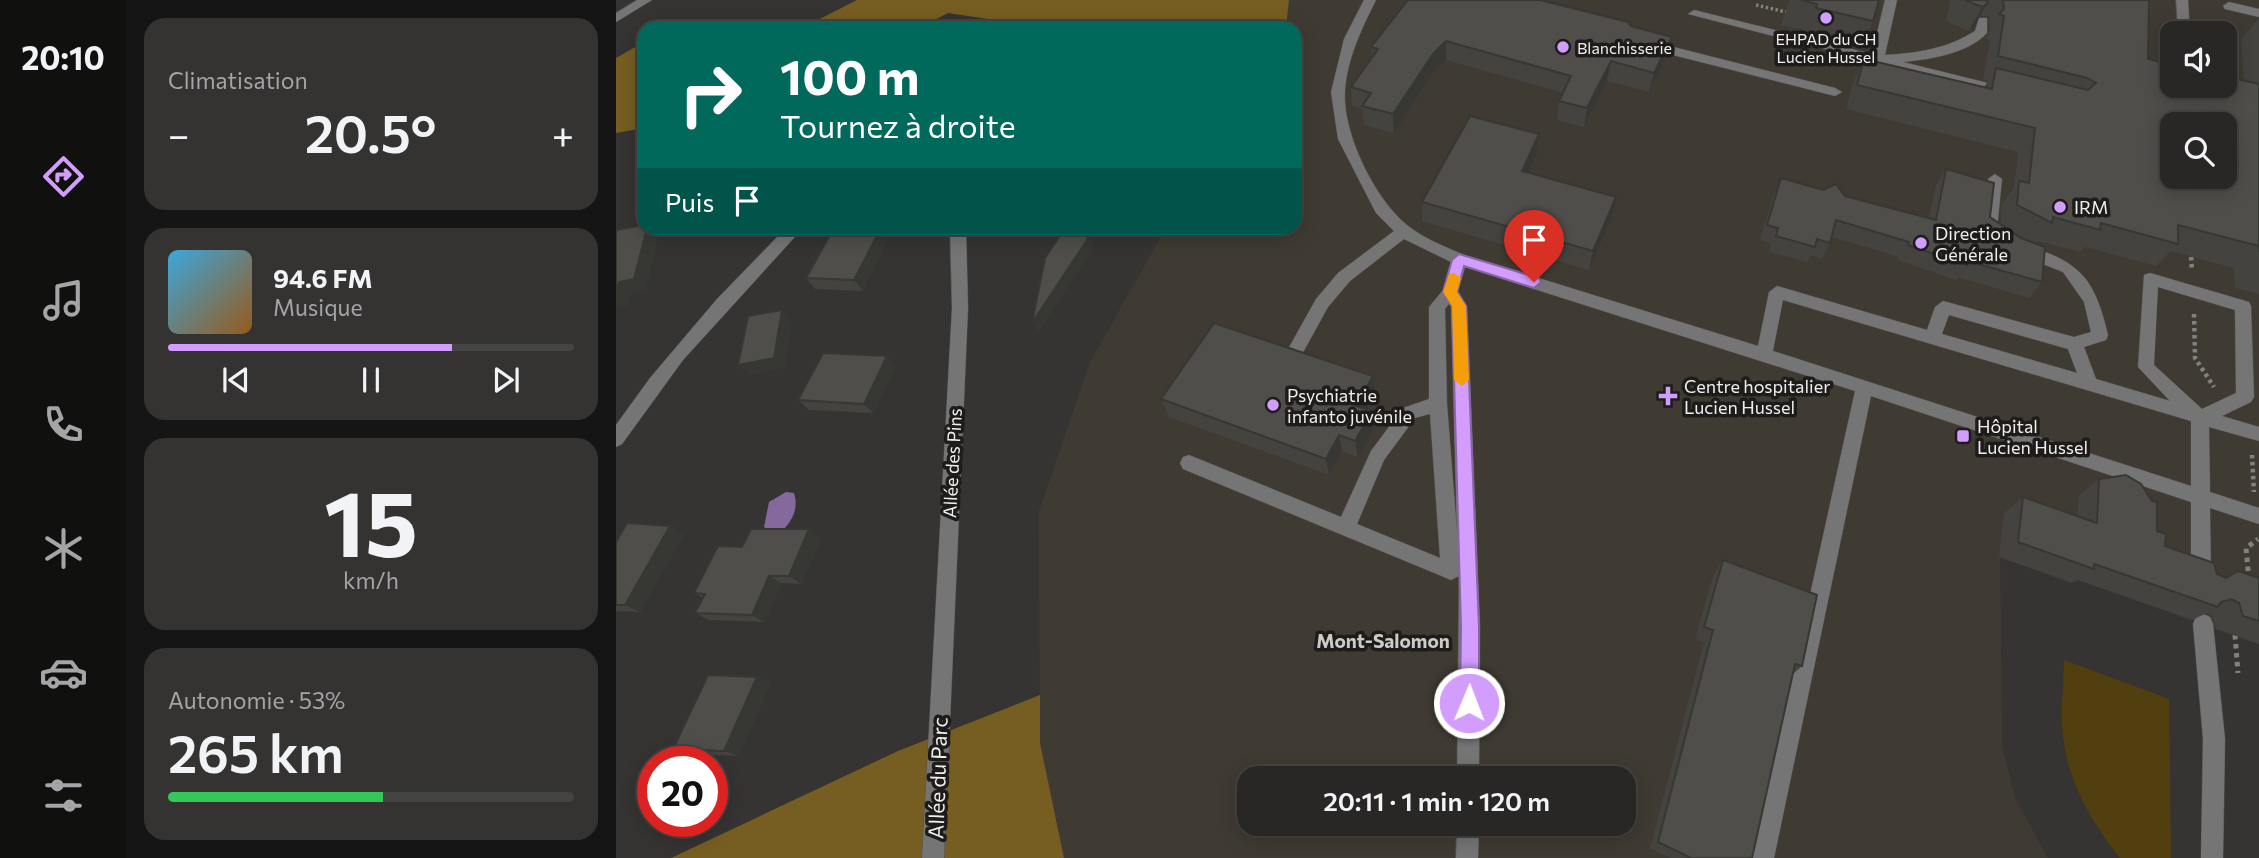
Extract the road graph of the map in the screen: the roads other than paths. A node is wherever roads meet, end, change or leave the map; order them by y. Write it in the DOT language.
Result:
graph roads {
  1 [pos="646,0"];
  2 [pos="1370,0"];
  3 [pos="1891,0"];
  4 [pos="2182,0"];
  5 [pos="2229,6"];
  6 [pos="2259,13"];
  7 [pos="1694,14"];
  8 [pos="616,18"];
  9 [pos="1983,21"];
  10 [pos="2183,21"];
  11 [pos="1632,40"];
  12 [pos="1877,60"];
  13 [pos="1835,92"];
  14 [pos="2018,95"];
  15 [pos="1996,179"];
  16 [pos="1404,232"];
  17 [pos="788,235"];
  18 [pos="958,235"];
  19 [pos="1459,260"];
  20 [pos="1450,292"];
  21 [pos="1933,338"];
  22 [pos="2074,344"];
  23 [pos="1295,351"];
  24 [pos="1764,354"];
  25 [pos="2090,386"];
  26 [pos="1864,387"];
  27 [pos="1438,404"];
  28 [pos="2200,418"];
  29 [pos="2259,434"];
  30 [pos="616,439"];
  31 [pos="1189,463"];
  32 [pos="2199,497"];
  33 [pos="2259,516"];
  34 [pos="1346,528"];
  35 [pos="2201,580"];
  36 [pos="2203,624"];
  37 [pos="940,698"];
  38 [pos="1468,766"];
  39 [pos="1468,836"];
  40 [pos="933,858"];
  41 [pos="1467,858"];
  42 [pos="1763,858"];
  43 [pos="2212,858"];
  1 -- 8 [label="street"];
  2 -- 16 [label="street"];
  3 -- 12 [label="street"];
  4 -- 10 [label="street"];
  5 -- 6 [label="street"];
  7 -- 12 [label="street"];
  9 -- 12 [label="street"];
  11 -- 13 [label="street"];
  12 -- 14 [label="street"];
  15 -- 22 [label="street"];
  16 -- 19 [label="street"];
  16 -- 23 [label="street"];
  17 -- 30 [label="street"];
  18 -- 37 [label="street, Allée des Pins"];
  19 -- 20 [label="street"];
  19 -- 24 [label="street"];
  20 -- 27 [label="street"];
  20 -- 38 [label="street"];
  21 -- 22 [label="street"];
  21 -- 24 [label="street"];
  21 -- 25 [label="street"];
  22 -- 25 [label="street"];
  24 -- 26 [label="street"];
  25 -- 28 [label="street"];
  26 -- 32 [label="street"];
  26 -- 42 [label="street"];
  27 -- 34 [label="street"];
  27 -- 34 [label="street"];
  28 -- 28 [label="street"];
  28 -- 29 [label="street"];
  28 -- 32 [label="street"];
  31 -- 34 [label="street"];
  32 -- 33 [label="street"];
  32 -- 35 [label="street"];
  36 -- 43 [label="street"];
  37 -- 40 [label="street, Allée du Parc"];
  39 -- 41 [label="street"];
}
